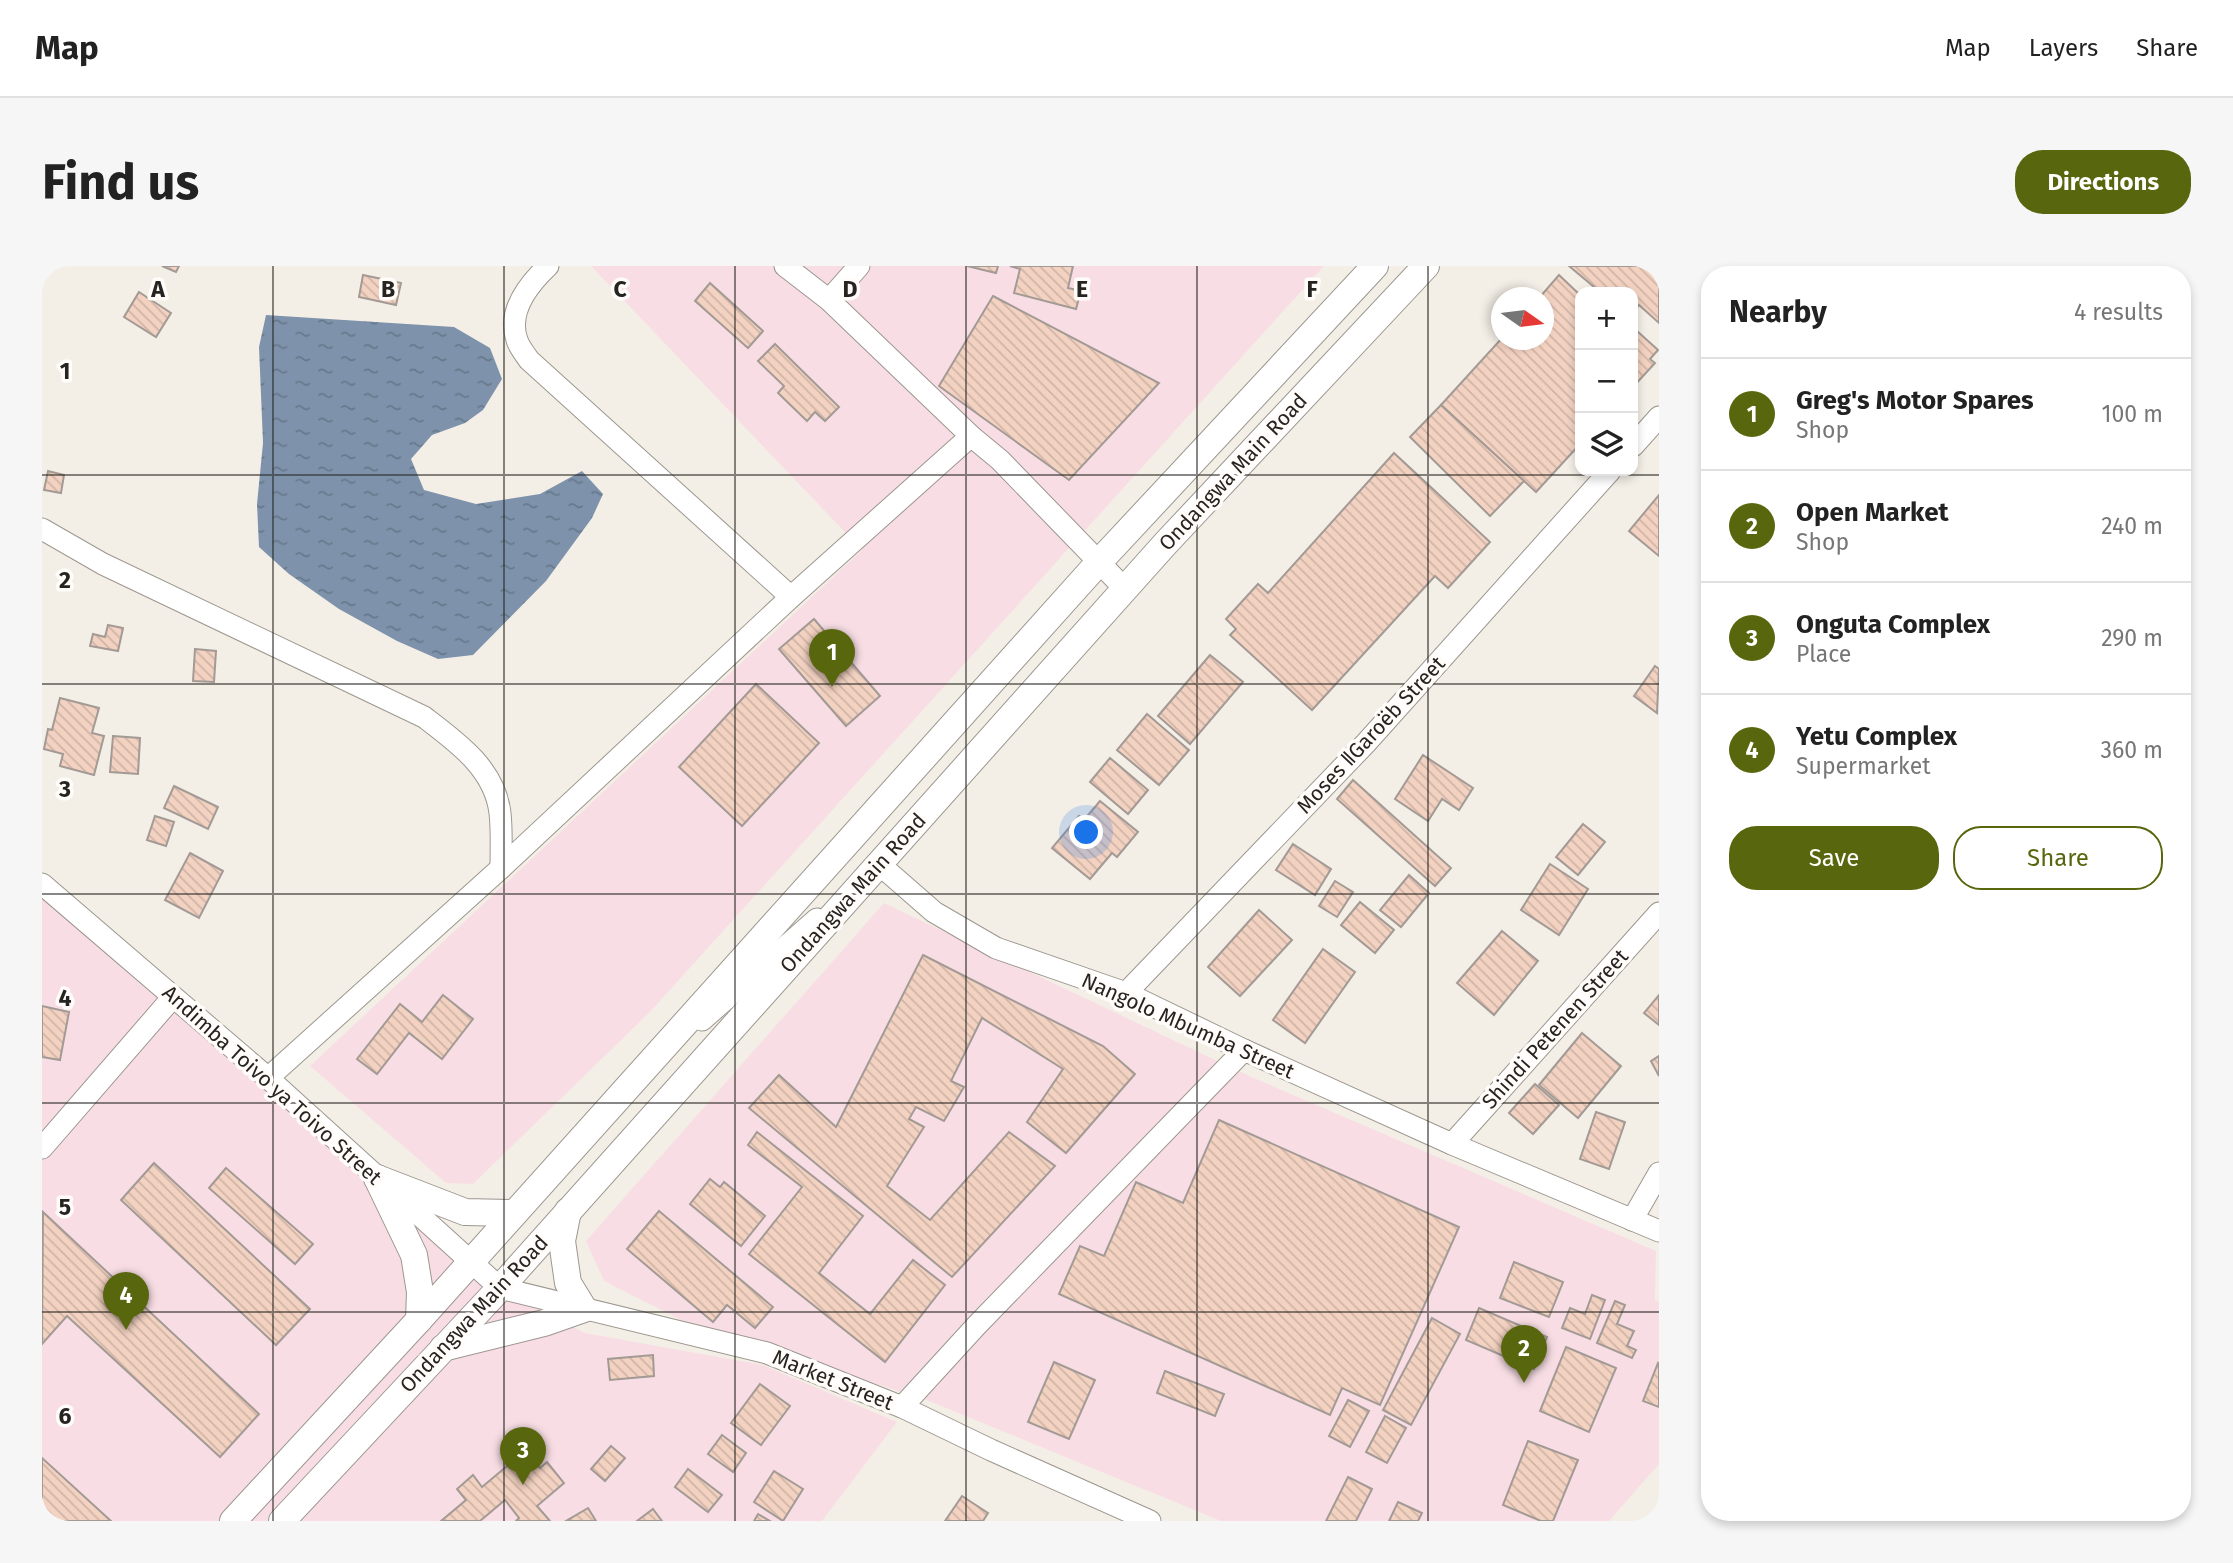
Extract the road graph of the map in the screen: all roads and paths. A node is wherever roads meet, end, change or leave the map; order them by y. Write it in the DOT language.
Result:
graph roads {
  1 [pos="548,266"];
  2 [pos="785,266"];
  3 [pos="859,266"];
  4 [pos="1375,266"];
  5 [pos="1426,266"];
  6 [pos="829,300"];
  7 [pos="1659,416"];
  8 [pos="971,436"];
  9 [pos="1638,440"];
  10 [pos="1606,476"];
  11 [pos="42,529"];
  12 [pos="1100,561"];
  13 [pos="1125,589"];
  14 [pos="792,597"];
  15 [pos="878,864"];
  16 [pos="501,868"];
  17 [pos="42,884"];
  18 [pos="1659,914"];
  19 [pos="1126,993"];
  20 [pos="173,997"];
  21 [pos="1244,1050"];
  22 [pos="268,1078"];
  23 [pos="632,1082"];
  24 [pos="1452,1144"];
  25 [pos="42,1148"];
  26 [pos="1659,1173"];
  27 [pos="377,1178"];
  28 [pos="568,1211"];
  29 [pos="514,1213"];
  30 [pos="1632,1220"];
  31 [pos="1659,1231"];
  32 [pos="471,1262"];
  33 [pos="500,1289"];
  34 [pos="584,1308"];
  35 [pos="419,1320"];
  36 [pos="443,1348"];
  37 [pos="902,1407"];
  38 [pos="233,1521"];
  39 [pos="282,1521"];
  40 [pos="1150,1521"];
  1 -- 14 [label="street"];
  2 -- 6 [label="street"];
  3 -- 6 [label="street"];
  4 -- 12 [label="main road, Ondangwa Main Road"];
  5 -- 13 [label="main road, Ondangwa Main Road"];
  6 -- 8 [label="street"];
  7 -- 9 [label="street"];
  8 -- 12 [label="street"];
  8 -- 14 [label="street"];
  10 -- 19 [label="street, Moses ǁGaroëb Street"];
  11 -- 16 [label="street"];
  12 -- 13 [label="street"];
  12 -- 23 [label="main road, Ondangwa Main Road"];
  13 -- 15 [label="main road, Ondangwa Main Road"];
  14 -- 16 [label="street"];
  15 -- 19 [label="street, Nangolo Mbumba Street"];
  15 -- 23 [label="street"];
  15 -- 28 [label="main road, Ondangwa Main Road"];
  16 -- 22 [label="street"];
  17 -- 20 [label="street, Andimba Toivo ya Toivo Street"];
  18 -- 24 [label="street, Shindi Petenen Street"];
  19 -- 21 [label="street, Nangolo Mbumba Street"];
  20 -- 22 [label="street, Andimba Toivo ya Toivo Street"];
  20 -- 25 [label="street"];
  21 -- 24 [label="street, Nangolo Mbumba Street"];
  21 -- 37 [label="street"];
  22 -- 27 [label="street, Andimba Toivo ya Toivo Street"];
  23 -- 29 [label="main road, Ondangwa Main Road"];
  24 -- 30 [label="street, Nangolo Mbumba Street"];
  26 -- 30 [label="street"];
  27 -- 29 [label="main road"];
  27 -- 32 [label="street, Andimba Toivo ya Toivo Street"];
  27 -- 35 [label="main road"];
  28 -- 33 [label="main road, Ondangwa Main Road"];
  28 -- 34 [label="main road"];
  29 -- 32 [label="main road, Ondangwa Main Road"];
  30 -- 31 [label="street, Nangolo Mbumba Street"];
  32 -- 33 [label="street, Andimba Toivo ya Toivo Street"];
  32 -- 35 [label="main road, Ondangwa Main Road"];
  33 -- 34 [label="street, Market Street"];
  33 -- 36 [label="main road, Ondangwa Main Road"];
  34 -- 36 [label="main road"];
  34 -- 37 [label="street, Market Street"];
  35 -- 38 [label="main road, Ondangwa Main Road"];
  36 -- 39 [label="main road, Ondangwa Main Road"];
  37 -- 40 [label="street, Market Street"];
}
